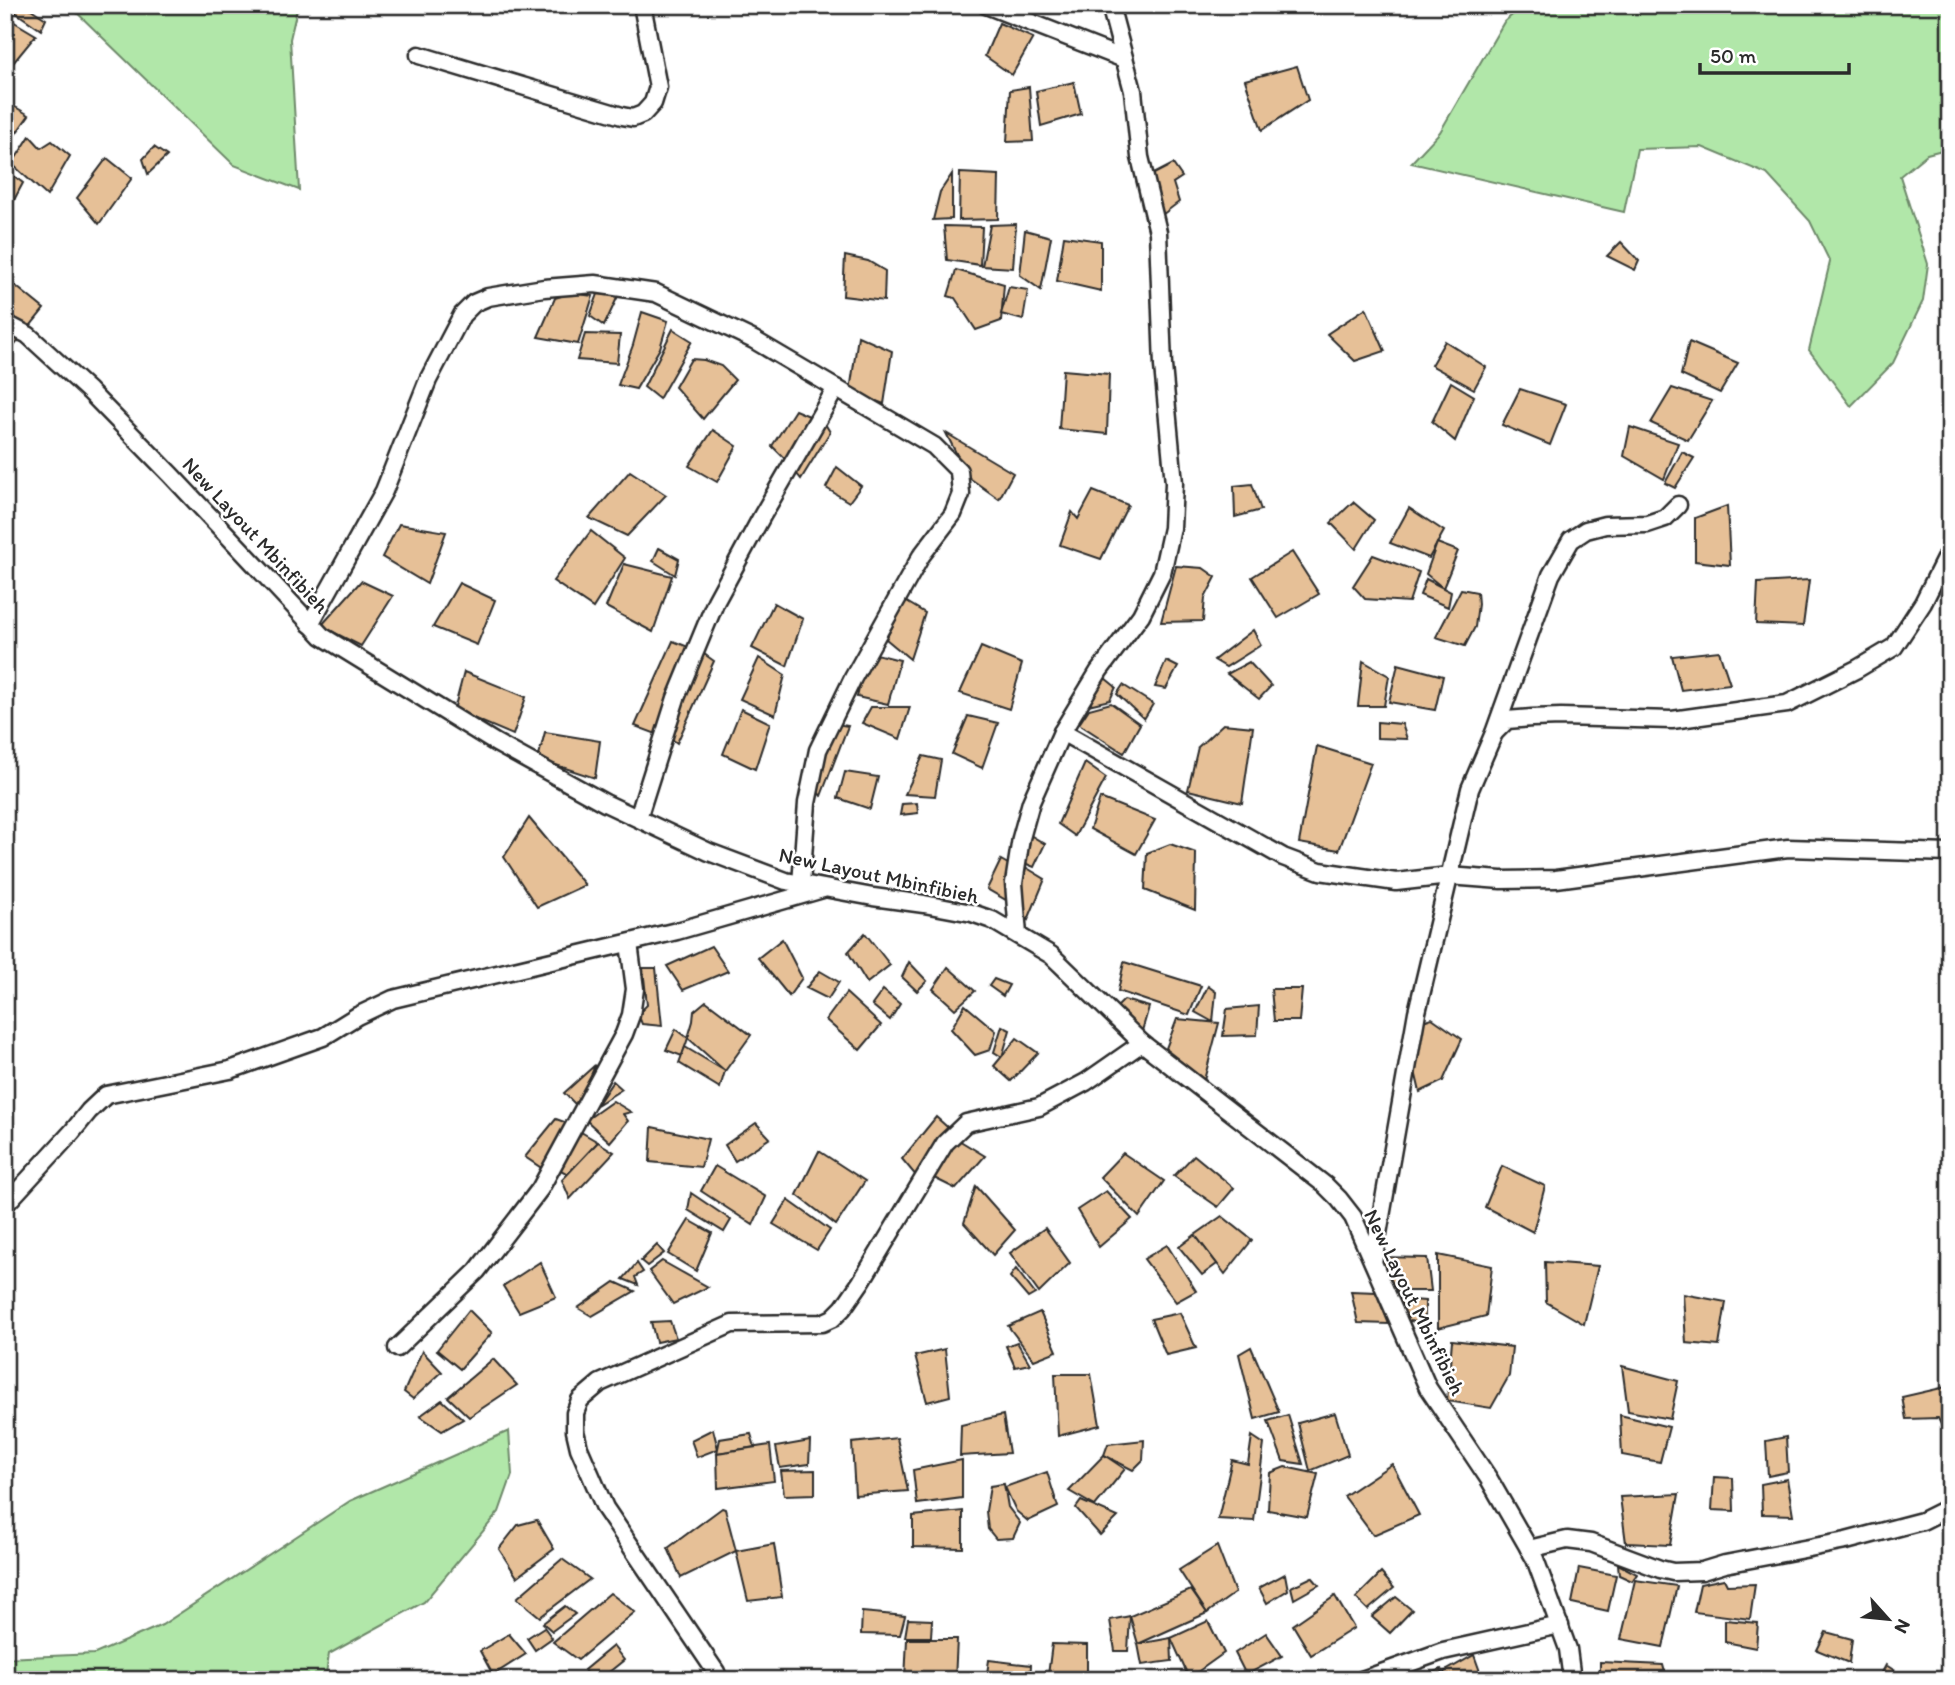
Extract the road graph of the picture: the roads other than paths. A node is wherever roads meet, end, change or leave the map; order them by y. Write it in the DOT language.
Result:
graph roads {
  1 [pos="642,5"];
  2 [pos="986,5"];
  3 [pos="1110,5"];
  4 [pos="419,55"];
  5 [pos="1124,59"];
  6 [pos="5,324"];
  7 [pos="836,388"];
  8 [pos="1678,505"];
  9 [pos="1950,548"];
  10 [pos="310,624"];
  11 [pos="1062,732"];
  12 [pos="1494,733"];
  13 [pos="638,818"];
  14 [pos="1950,853"];
  15 [pos="1449,876"];
  16 [pos="802,884"];
  17 [pos="825,888"];
  18 [pos="1018,935"];
  19 [pos="629,943"];
  20 [pos="1142,1043"];
  21 [pos="5,1205"];
  22 [pos="1373,1262"];
  23 [pos="397,1348"];
  24 [pos="1950,1507"];
  25 [pos="1529,1549"];
  26 [pos="1560,1625"];
  27 [pos="719,1680"];
  28 [pos="1362,1680"];
  29 [pos="1572,1680"];
  1 -- 4 [label="street"];
  2 -- 5 [label="street"];
  3 -- 5 [label="street"];
  5 -- 11 [label="street"];
  6 -- 10 [label="street, New Layout Mbinfibieh"];
  7 -- 10 [label="street"];
  7 -- 13 [label="street"];
  7 -- 16 [label="street"];
  8 -- 12 [label="street"];
  9 -- 12 [label="street"];
  10 -- 13 [label="street, New Layout Mbinfibieh"];
  11 -- 15 [label="street"];
  11 -- 18 [label="street"];
  12 -- 15 [label="street"];
  13 -- 16 [label="street, New Layout Mbinfibieh"];
  14 -- 15 [label="street"];
  15 -- 22 [label="street"];
  16 -- 17 [label="street, New Layout Mbinfibieh"];
  17 -- 18 [label="street, New Layout Mbinfibieh"];
  17 -- 19 [label="street"];
  18 -- 20 [label="street, New Layout Mbinfibieh"];
  19 -- 21 [label="street"];
  19 -- 23 [label="street"];
  20 -- 22 [label="street, New Layout Mbinfibieh"];
  20 -- 27 [label="street"];
  22 -- 25 [label="street, New Layout Mbinfibieh"];
  24 -- 25 [label="street"];
  25 -- 26 [label="street, New Layout Mbinfibieh"];
  26 -- 28 [label="street"];
  26 -- 29 [label="street, New Layout Mbinfibieh"];
}
